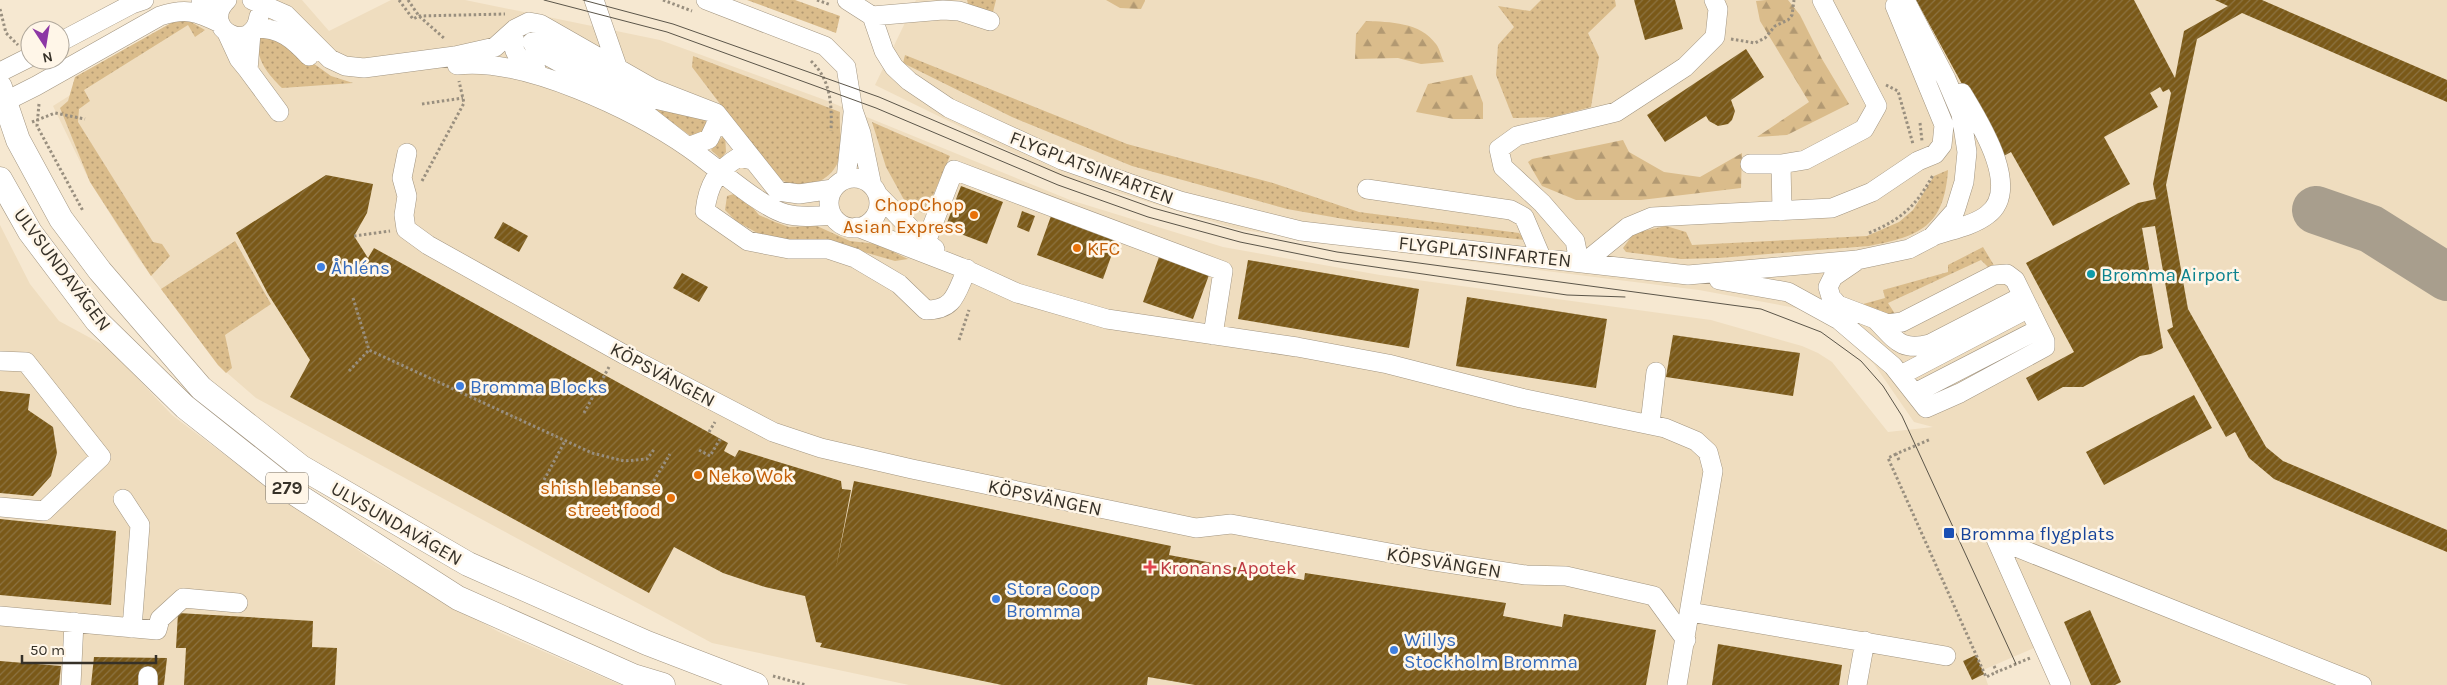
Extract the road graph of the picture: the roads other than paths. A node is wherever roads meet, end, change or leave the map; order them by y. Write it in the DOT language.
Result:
graph roads {
  1 [pos="144,0"];
  2 [pos="201,0"];
  3 [pos="252,0"];
  4 [pos="585,0"];
  5 [pos="594,0"];
  6 [pos="706,0"];
  7 [pos="847,0"];
  8 [pos="1714,0"];
  9 [pos="1822,0"];
  10 [pos="1893,0"];
  11 [pos="1905,0"];
  12 [pos="1912,0"];
  13 [pos="956,6"];
  14 [pos="224,15"];
  15 [pos="872,16"];
  16 [pos="990,21"];
  17 [pos="512,22"];
  18 [pos="254,30"];
  19 [pos="70,37"];
  20 [pos="576,45"];
  21 [pos="456,60"];
  22 [pos="20,62"];
  23 [pos="618,69"];
  24 [pos="248,70"];
  25 [pos="0,72"];
  26 [pos="558,83"];
  27 [pos="1,97"];
  28 [pos="853,110"];
  29 [pos="279,112"];
  30 [pos="716,113"];
  31 [pos="735,135"];
  32 [pos="688,147"];
  33 [pos="407,153"];
  34 [pos="752,160"];
  35 [pos="1750,164"];
  36 [pos="1781,164"];
  37 [pos="728,171"];
  38 [pos="839,184"];
  39 [pos="2,185"];
  40 [pos="1366,189"];
  41 [pos="875,190"];
  42 [pos="1782,211"];
  43 [pos="832,215"];
  44 [pos="857,227"];
  45 [pos="1932,236"];
  46 [pos="926,242"];
  47 [pos="1541,257"];
  48 [pos="1857,260"];
  49 [pos="1582,262"];
  50 [pos="963,268"];
  51 [pos="1688,275"];
  52 [pos="2026,302"];
  53 [pos="1875,319"];
  54 [pos="1213,335"];
  55 [pos="0,361"];
  56 [pos="1656,372"];
  57 [pos="1901,375"];
  58 [pos="1650,424"];
  59 [pos="123,499"];
  60 [pos="0,507"];
  61 [pos="238,603"];
  62 [pos="1690,612"];
  63 [pos="0,616"];
  64 [pos="74,622"];
  65 [pos="132,628"];
  66 [pos="1686,640"];
  67 [pos="1865,641"];
  68 [pos="1946,656"];
  69 [pos="762,679"];
  70 [pos="71,685"];
  71 [pos="663,685"];
  72 [pos="1677,685"];
  73 [pos="1858,685"];
  74 [pos="2061,685"];
  75 [pos="2362,685"];
  1 -- 19 [label="street"];
  2 -- 14 [label="street"];
  3 -- 18 [label="street"];
  3 -- 21 [label="street"];
  4 -- 20 [label="street"];
  5 -- 23 [label="street"];
  6 -- 28 [label="street"];
  7 -- 15 [label="street"];
  8 -- 49 [label="street"];
  9 -- 36 [label="street"];
  10 -- 42 [label="street"];
  11 -- 45 [label="street, FLYGPLATSINFARTEN"];
  12 -- 45 [label="street"];
  13 -- 15 [label="street"];
  13 -- 16 [label="street"];
  14 -- 18 [label="street"];
  14 -- 24 [label="street"];
  14 -- 27 [label="street"];
  15 -- 47 [label="street, FLYGPLATSINFARTEN"];
  17 -- 20 [label="street"];
  17 -- 21 [label="street"];
  17 -- 26 [label="street"];
  18 -- 21 [label="street"];
  18 -- 24 [label="street"];
  20 -- 23 [label="street"];
  21 -- 26 [label="street"];
  22 -- 25 [label="street"];
  23 -- 30 [label="street"];
  24 -- 29 [label="street"];
  26 -- 32 [label="street"];
  27 -- 69 [label="main road, ULVSUNDAVÄGEN / 279"];
  28 -- 38 [label="street"];
  28 -- 41 [label="street"];
  30 -- 31 [label="street"];
  30 -- 32 [label="street"];
  30 -- 32 [label="street"];
  31 -- 34 [label="street"];
  31 -- 37 [label="street"];
  32 -- 37 [label="street"];
  33 -- 66 [label="street, KÖPSVÄNGEN"];
  34 -- 37 [label="street"];
  34 -- 38 [label="street"];
  35 -- 36 [label="street"];
  36 -- 42 [label="street"];
  37 -- 43 [label="street"];
  37 -- 50 [label="street"];
  38 -- 41 [label="street"];
  38 -- 43 [label="street"];
  39 -- 71 [label="main road, ULVSUNDAVÄGEN / 279"];
  40 -- 47 [label="street"];
  41 -- 44 [label="street"];
  41 -- 46 [label="street"];
  42 -- 49 [label="street"];
  43 -- 44 [label="street"];
  44 -- 50 [label="street"];
  45 -- 48 [label="street, FLYGPLATSINFARTEN"];
  46 -- 50 [label="street"];
  46 -- 54 [label="street"];
  47 -- 49 [label="street, FLYGPLATSINFARTEN"];
  48 -- 51 [label="street, FLYGPLATSINFARTEN"];
  48 -- 53 [label="street"];
  49 -- 51 [label="street, FLYGPLATSINFARTEN"];
  50 -- 54 [label="street"];
  51 -- 57 [label="street"];
  52 -- 53 [label="street"];
  52 -- 53 [label="street"];
  52 -- 57 [label="street"];
  52 -- 57 [label="street"];
  54 -- 58 [label="street"];
  55 -- 60 [label="street"];
  56 -- 58 [label="street"];
  58 -- 62 [label="street"];
  59 -- 65 [label="street"];
  61 -- 65 [label="street"];
  62 -- 66 [label="street"];
  62 -- 67 [label="street"];
  63 -- 64 [label="street"];
  64 -- 65 [label="street"];
  64 -- 70 [label="street"];
  66 -- 72 [label="street"];
  67 -- 68 [label="street"];
  67 -- 73 [label="street"];
  74 -- 75 [label="street"];
}
